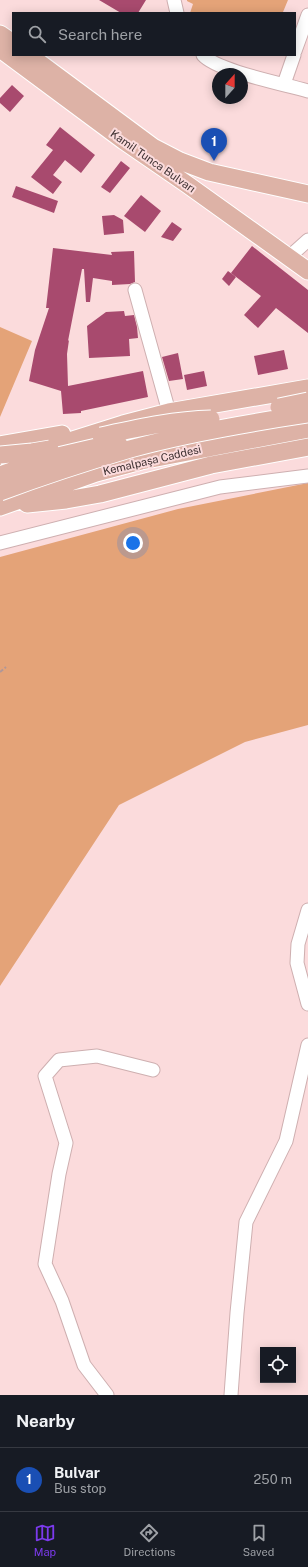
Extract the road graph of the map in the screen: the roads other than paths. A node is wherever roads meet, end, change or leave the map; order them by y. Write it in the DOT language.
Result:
graph roads {
  1 [pos="174,0"];
  2 [pos="176,12"];
  3 [pos="308,15"];
  4 [pos="0,34"];
  5 [pos="301,34"];
  6 [pos="12,42"];
  7 [pos="0,49"];
  8 [pos="296,49"];
  9 [pos="30,56"];
  10 [pos="204,56"];
  11 [pos="294,56"];
  12 [pos="284,84"];
  13 [pos="308,90"];
  14 [pos="308,194"];
  15 [pos="308,241"];
  16 [pos="289,257"];
  17 [pos="308,271"];
  18 [pos="136,290"];
  19 [pos="308,388"];
  20 [pos="308,401"];
  21 [pos="188,408"];
  22 [pos="168,412"];
  23 [pos="308,414"];
  24 [pos="211,419"];
  25 [pos="123,424"];
  26 [pos="308,429"];
  27 [pos="0,445"];
  28 [pos="308,447"];
  29 [pos="194,450"];
  30 [pos="0,455"];
  31 [pos="0,463"];
  32 [pos="0,475"];
  33 [pos="308,476"];
  34 [pos="0,502"];
  35 [pos="0,543"];
  36 [pos="308,910"];
  37 [pos="308,1004"];
  38 [pos="308,1045"];
  39 [pos="153,1070"];
  40 [pos="107,1395"];
  41 [pos="231,1395"];
  1 -- 2 [label="street"];
  3 -- 5 [label="street"];
  4 -- 6 [label="main road"];
  5 -- 8 [label="street"];
  7 -- 16 [label="main road, Kamil Tunca Bulvarı"];
  9 -- 14 [label="main road, Kamil Tunca Bulvarı"];
  10 -- 12 [label="street"];
  11 -- 12 [label="street"];
  12 -- 13 [label="street"];
  15 -- 16 [label="street"];
  16 -- 17 [label="main road, Kamil Tunca Bulvarı"];
  18 -- 22 [label="street"];
  19 -- 21 [label="main road"];
  20 -- 24 [label="main road, bridge"];
  21 -- 22 [label="main road"];
  21 -- 29 [label="main road"];
  22 -- 25 [label="main road"];
  23 -- 34 [label="main road, bridge"];
  24 -- 30 [label="main road, bridge"];
  24 -- 32 [label="main road, bridge"];
  25 -- 27 [label="main road"];
  25 -- 31 [label="main road"];
  26 -- 29 [label="main road, Kemalpaşa Caddesi"];
  28 -- 34 [label="main road"];
  29 -- 34 [label="main road, Kemalpaşa Caddesi"];
  33 -- 35 [label="street"];
  36 -- 37 [label="street"];
  38 -- 41 [label="street"];
  39 -- 40 [label="street"];
}
